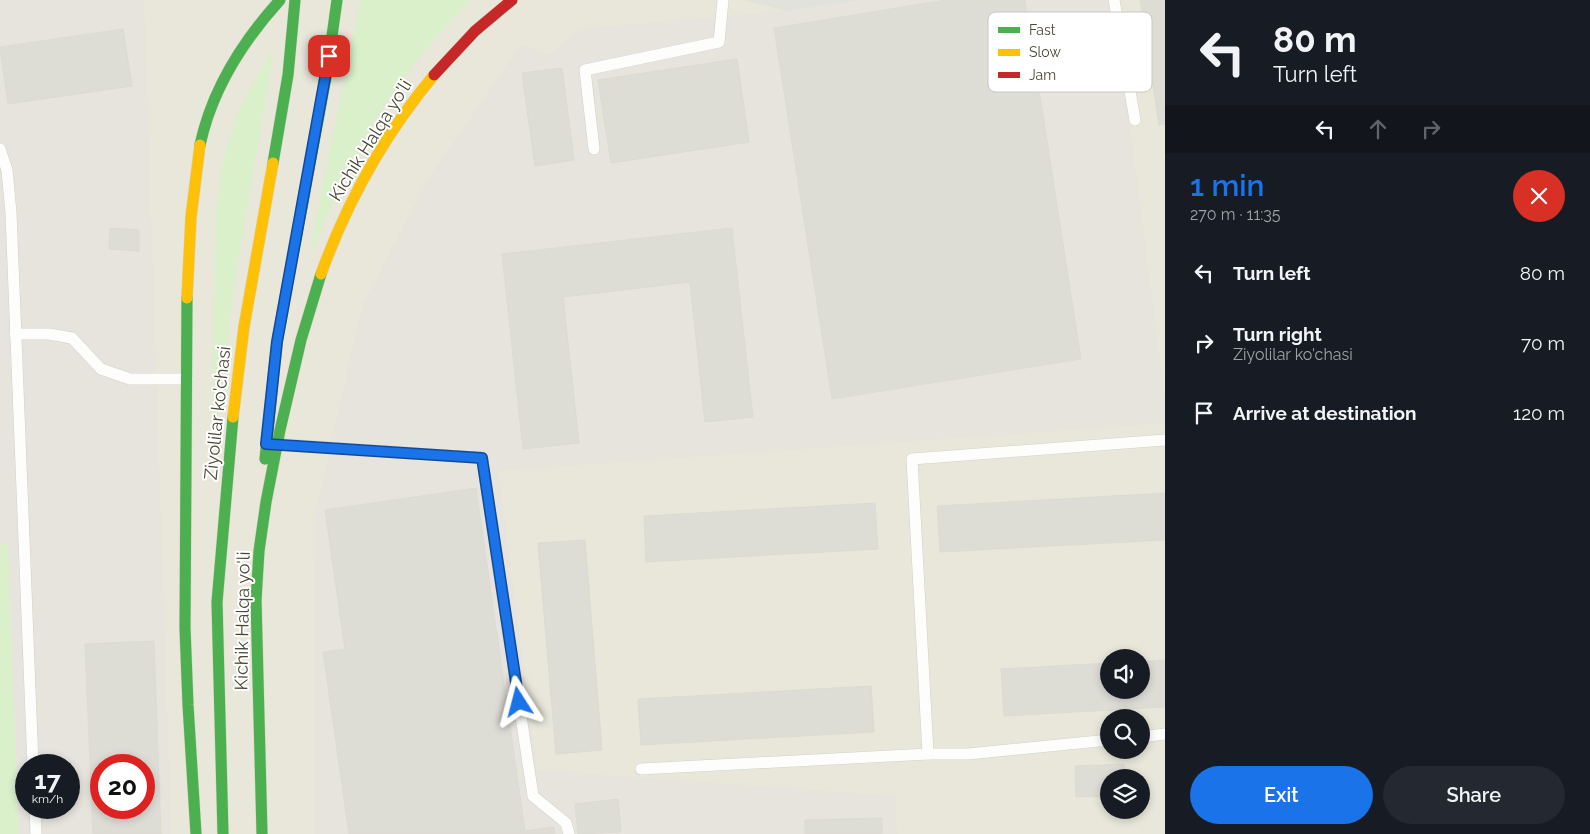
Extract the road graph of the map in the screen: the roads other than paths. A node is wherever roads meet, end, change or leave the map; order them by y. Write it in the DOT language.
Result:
graph roads {
  1 [pos="280,0"];
  2 [pos="295,0"];
  3 [pos="337,0"];
  4 [pos="512,0"];
  5 [pos="723,0"];
  6 [pos="1130,92"];
  7 [pos="1135,120"];
  8 [pos="0,149"];
  9 [pos="594,149"];
  10 [pos="16,334"];
  11 [pos="187,380"];
  12 [pos="1165,440"];
  13 [pos="271,444"];
  14 [pos="1165,734"];
  15 [pos="1150,736"];
  16 [pos="1100,741"];
  17 [pos="33,754"];
  18 [pos="928,754"];
  19 [pos="642,769"];
  20 [pos="35,819"];
  21 [pos="36,834"];
  22 [pos="196,834"];
  23 [pos="223,834"];
  24 [pos="262,834"];
  25 [pos="569,834"];
  1 -- 11 [label="main road"];
  2 -- 23 [label="main road, Ziyolilar ko'chasi"];
  3 -- 13 [label="main road"];
  4 -- 13 [label="main road, Kichik Halqa yo'li"];
  5 -- 9 [label="lane"];
  6 -- 7 [label="lane"];
  8 -- 10 [label="lane"];
  10 -- 11 [label="lane"];
  10 -- 17 [label="lane"];
  11 -- 22 [label="main road"];
  12 -- 18 [label="lane"];
  13 -- 24 [label="main road, Kichik Halqa yo'li"];
  13 -- 25 [label="lane"];
  14 -- 15 [label="lane"];
  16 -- 18 [label="lane"];
  18 -- 19 [label="lane"];
  20 -- 21 [label="lane"];
}
